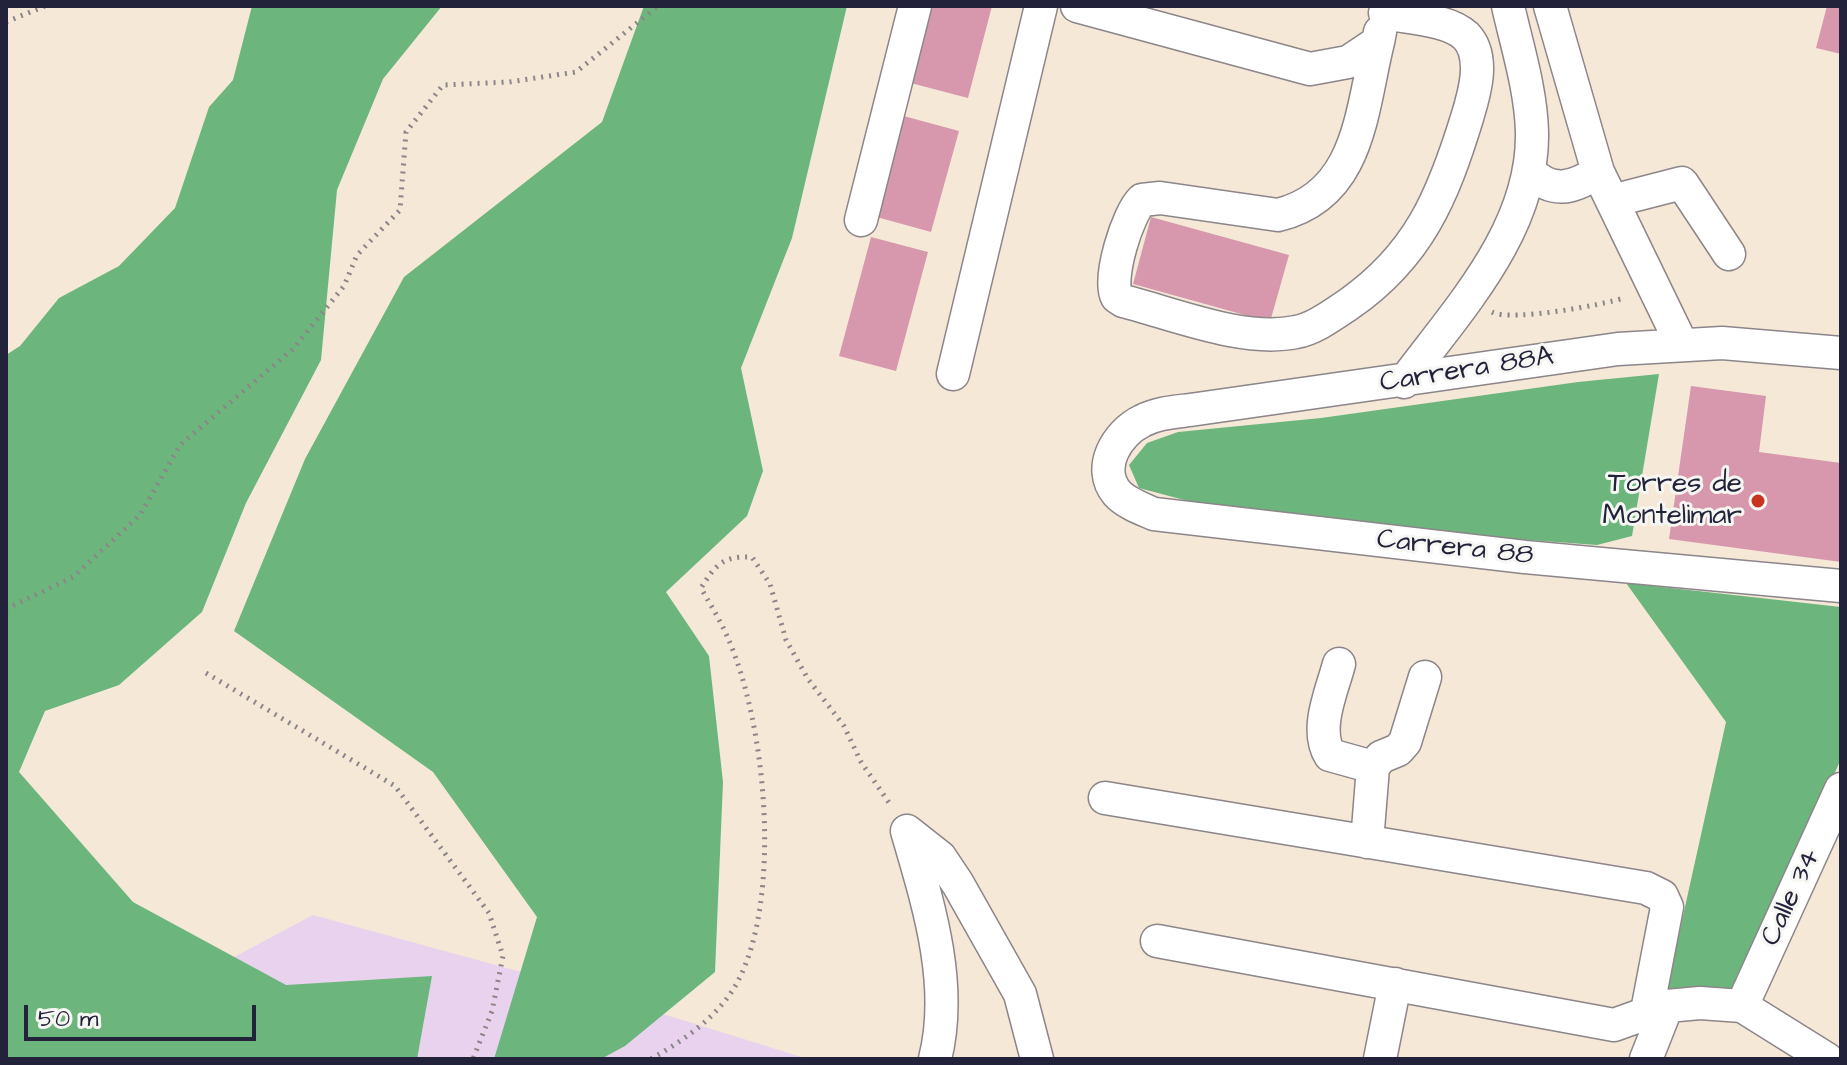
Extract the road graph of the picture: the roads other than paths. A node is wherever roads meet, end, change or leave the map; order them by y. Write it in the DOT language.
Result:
graph roads {
  1 [pos="915,6"];
  2 [pos="1041,6"];
  3 [pos="1077,6"];
  4 [pos="1508,6"];
  5 [pos="1550,6"];
  6 [pos="1383,20"];
  7 [pos="1529,171"];
  8 [pos="1598,172"];
  9 [pos="1612,201"];
  10 [pos="861,220"];
  11 [pos="1729,254"];
  12 [pos="1682,345"];
  13 [pos="1841,353"];
  14 [pos="953,374"];
  15 [pos="1404,382"];
  16 [pos="1111,454"];
  17 [pos="1841,586"];
  18 [pos="1339,664"];
  19 [pos="1425,677"];
  20 [pos="1373,767"];
  21 [pos="1841,789"];
  22 [pos="1105,798"];
  23 [pos="1367,842"];
  24 [pos="1157,941"];
  25 [pos="1395,984"];
  26 [pos="1742,1006"];
  27 [pos="1657,1008"];
  28 [pos="935,1059"];
  29 [pos="1037,1059"];
  30 [pos="1380,1059"];
  31 [pos="1646,1059"];
  32 [pos="1827,1059"];
  1 -- 10 [label="street"];
  2 -- 14 [label="street"];
  3 -- 6 [label="street"];
  4 -- 7 [label="street"];
  5 -- 8 [label="street"];
  6 -- 6 [label="street"];
  7 -- 8 [label="street"];
  7 -- 15 [label="street"];
  8 -- 9 [label="street"];
  9 -- 11 [label="street"];
  9 -- 12 [label="street"];
  12 -- 13 [label="street, Carrera 88A"];
  12 -- 15 [label="street, Carrera 88A"];
  15 -- 16 [label="street, Carrera 88A"];
  16 -- 17 [label="street, Carrera 88"];
  18 -- 20 [label="street"];
  19 -- 20 [label="street"];
  20 -- 23 [label="street"];
  21 -- 26 [label="street, Calle 34"];
  22 -- 23 [label="street"];
  23 -- 27 [label="street"];
  24 -- 25 [label="street"];
  25 -- 27 [label="street"];
  25 -- 30 [label="street"];
  26 -- 27 [label="street"];
  26 -- 32 [label="street"];
  27 -- 31 [label="street"];
  28 -- 29 [label="street"];
}
